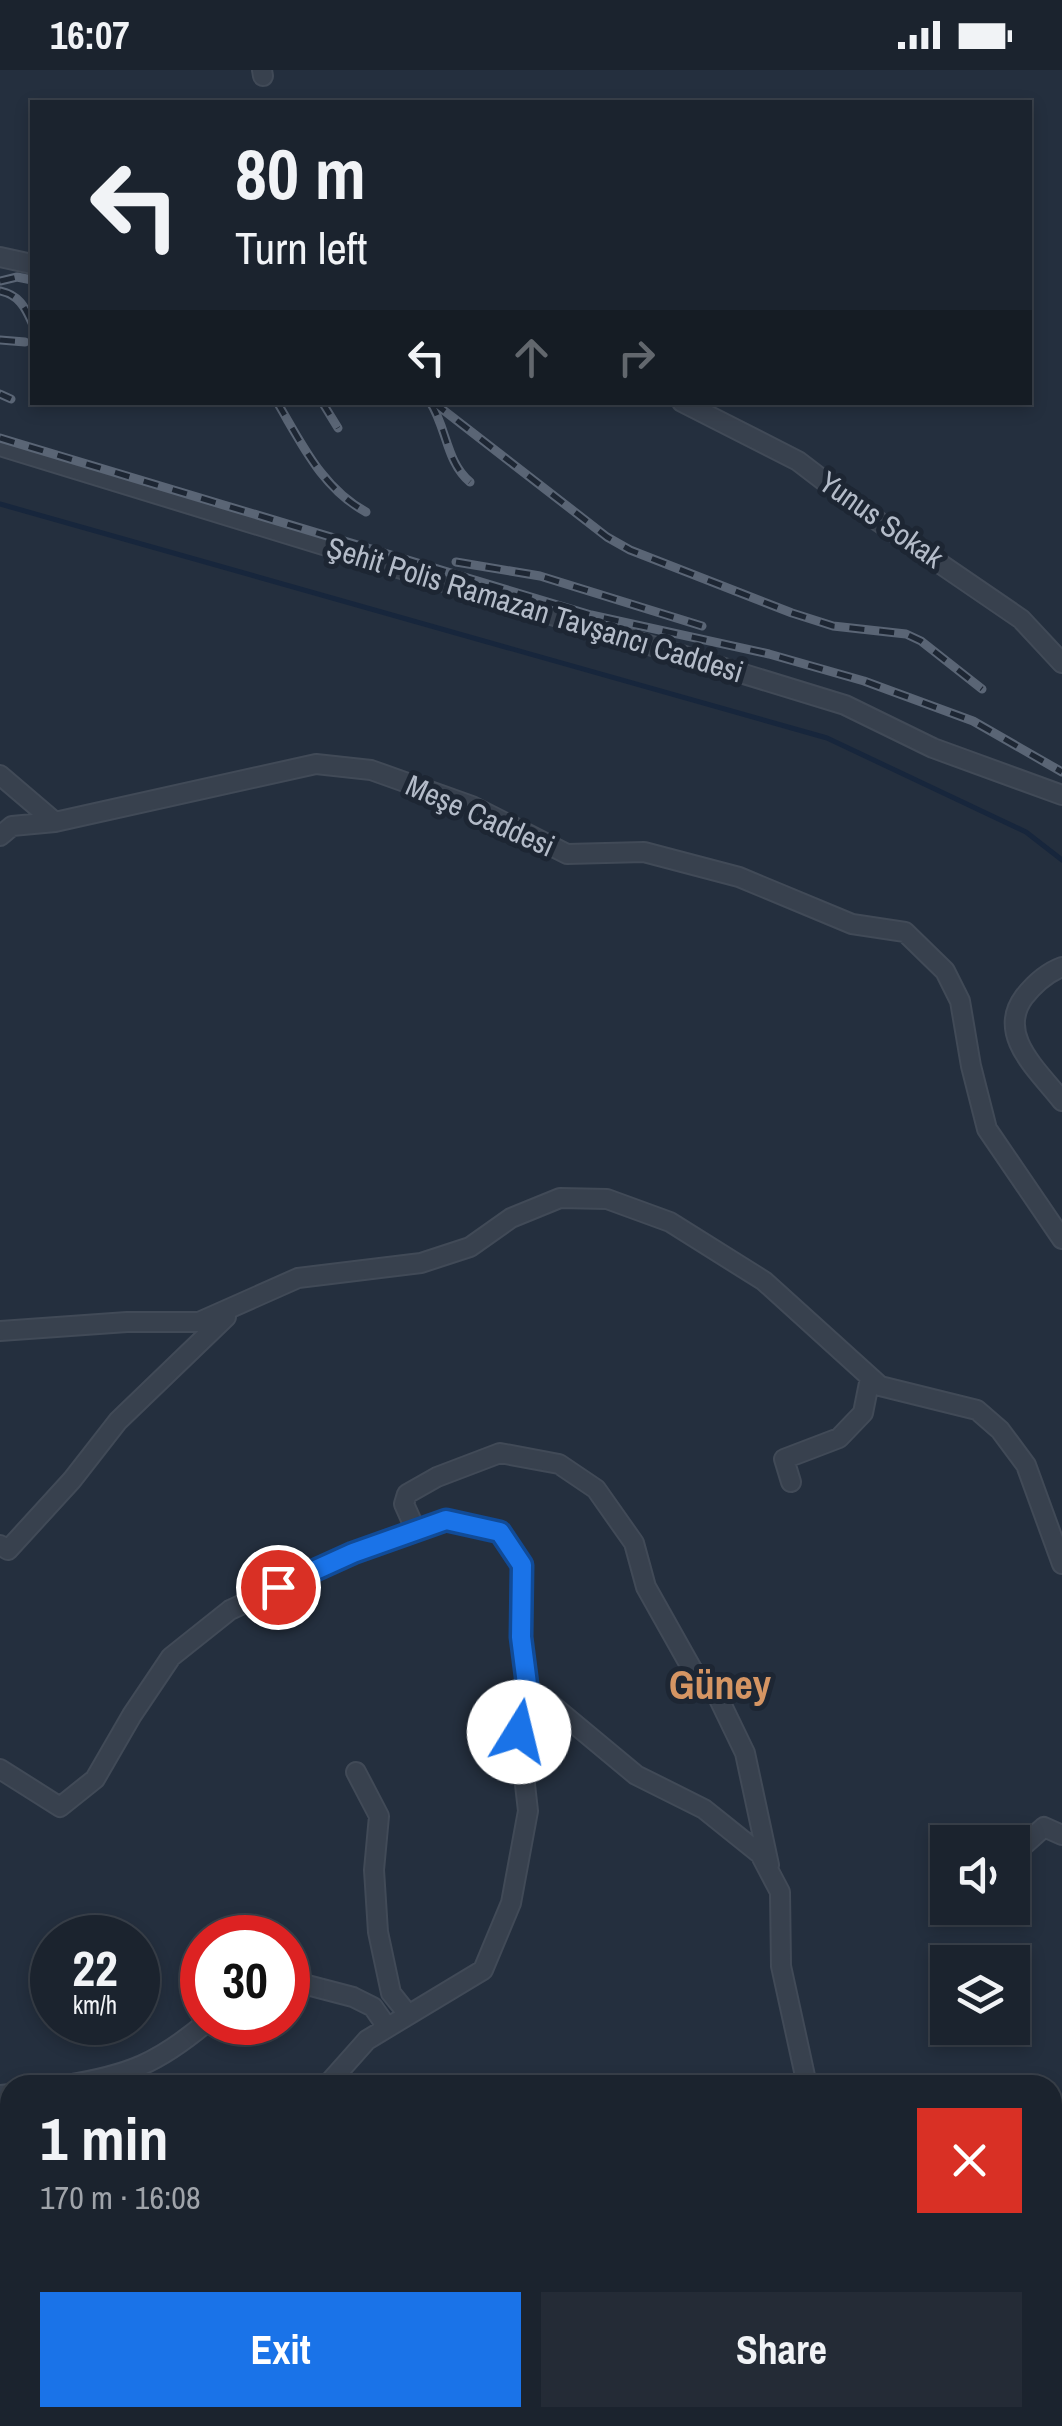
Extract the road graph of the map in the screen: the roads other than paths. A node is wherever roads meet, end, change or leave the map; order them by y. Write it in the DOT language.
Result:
graph roads {
  1 [pos="0,257"];
  2 [pos="30,264"];
  3 [pos="688,405"];
  4 [pos="0,446"];
  5 [pos="1062,664"];
  6 [pos="0,775"];
  7 [pos="1062,795"];
  8 [pos="55,822"];
  9 [pos="0,836"];
  10 [pos="1062,967"];
  11 [pos="1062,1101"];
  12 [pos="1062,1239"];
  13 [pos="241,1303"];
  14 [pos="0,1331"];
  15 [pos="870,1378"];
  16 [pos="791,1482"];
  17 [pos="416,1531"];
  18 [pos="0,1545"];
  19 [pos="1062,1564"];
  20 [pos="528,1692"];
  21 [pos="0,1769"];
  22 [pos="356,1772"];
  23 [pos="1062,1835"];
  24 [pos="1030,1840"];
  25 [pos="772,1876"];
  26 [pos="310,1986"];
  27 [pos="407,2013"];
  28 [pos="387,2027"];
  29 [pos="180,2042"];
  30 [pos="114,2075"];
  31 [pos="336,2075"];
  32 [pos="805,2075"];
  1 -- 2 [label="street"];
  3 -- 5 [label="street, Yunus Sokak"];
  4 -- 7 [label="street, Şehit Polis Ramazan Tavşancı Caddesi"];
  6 -- 8 [label="street"];
  8 -- 9 [label="street, Meşe Caddesi"];
  8 -- 12 [label="street, Meşe Caddesi"];
  10 -- 11 [label="street"];
  13 -- 14 [label="street"];
  13 -- 15 [label="street"];
  13 -- 18 [label="street"];
  15 -- 16 [label="street"];
  15 -- 19 [label="street"];
  17 -- 20 [label="street"];
  17 -- 21 [label="street"];
  17 -- 25 [label="street"];
  20 -- 25 [label="street"];
  20 -- 27 [label="street"];
  22 -- 27 [label="street"];
  23 -- 24 [label="street"];
  25 -- 32 [label="street"];
  26 -- 28 [label="street"];
  27 -- 28 [label="street"];
  28 -- 31 [label="street"];
  29 -- 30 [label="street"];
}
